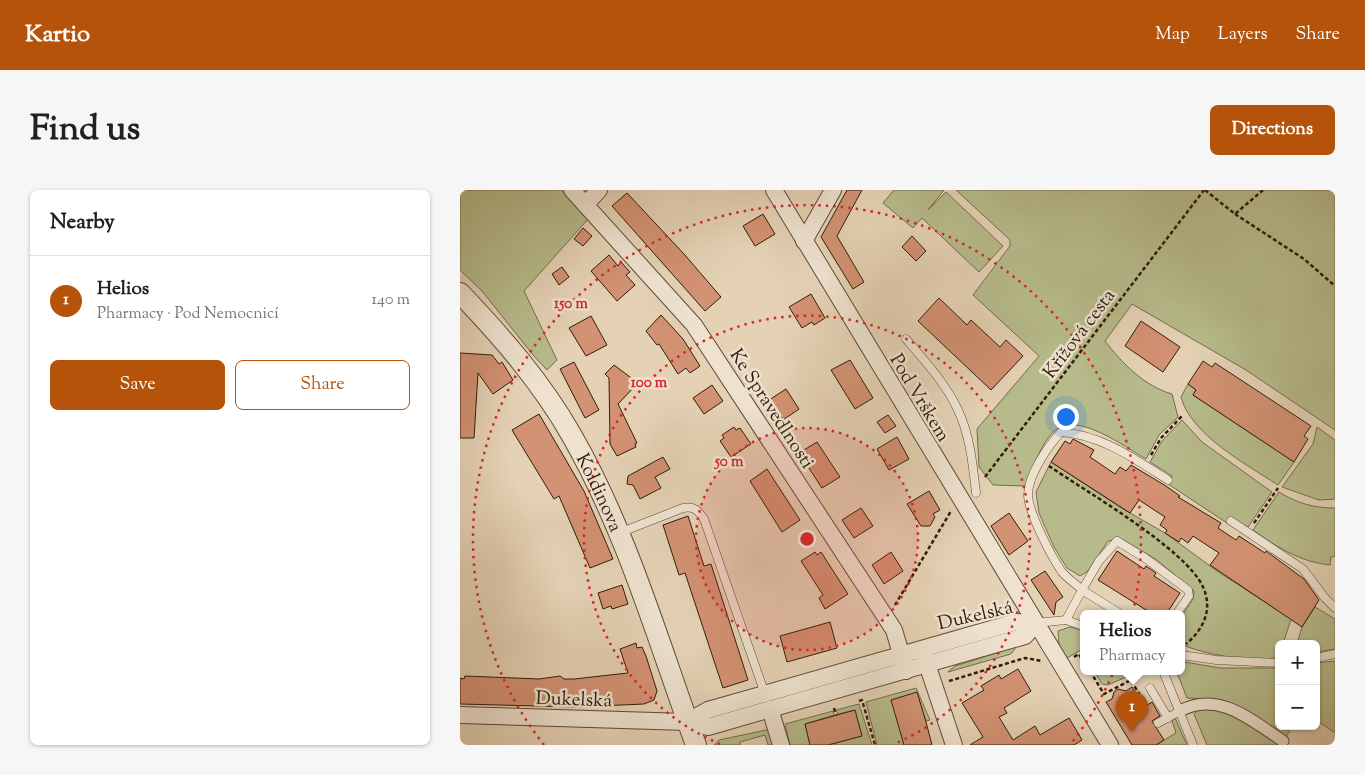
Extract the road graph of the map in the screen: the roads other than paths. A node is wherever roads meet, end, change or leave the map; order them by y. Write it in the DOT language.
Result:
graph roads {
  1 [pos="572,190"];
  2 [pos="599,190"];
  3 [pos="774,190"];
  4 [pos="833,190"];
  5 [pos="586,204"];
  6 [pos="804,241"];
  7 [pos="460,293"];
  8 [pos="906,338"];
  9 [pos="1168,480"];
  10 [pos="976,493"];
  11 [pos="1231,521"];
  12 [pos="619,534"];
  13 [pos="1082,590"];
  14 [pos="1335,608"];
  15 [pos="1114,610"];
  16 [pos="1179,610"];
  17 [pos="1066,620"];
  18 [pos="1036,623"];
  19 [pos="1080,625"];
  20 [pos="922,648"];
  21 [pos="901,654"];
  22 [pos="1335,654"];
  23 [pos="1185,656"];
  24 [pos="1320,657"];
  25 [pos="1275,663"];
  26 [pos="927,665"];
  27 [pos="906,670"];
  28 [pos="1165,675"];
  29 [pos="1150,688"];
  30 [pos="768,701"];
  31 [pos="1180,711"];
  32 [pos="460,715"];
  33 [pos="1168,718"];
  34 [pos="687,722"];
  35 [pos="1158,723"];
  36 [pos="1283,741"];
  37 [pos="696,745"];
  38 [pos="781,745"];
  39 [pos="954,745"];
  40 [pos="1110,745"];
  41 [pos="1193,745"];
  1 -- 5 [label="street, Ke Spravedlnosti"];
  2 -- 5 [label="street"];
  3 -- 6 [label="street, Pod Vrškem"];
  4 -- 6 [label="street"];
  5 -- 21 [label="street, Ke Spravedlnosti"];
  6 -- 18 [label="street, Pod Vrškem"];
  7 -- 12 [label="street, Koldinova"];
  8 -- 10 [label="lane"];
  9 -- 13 [label="lane"];
  11 -- 14 [label="lane"];
  12 -- 30 [label="lane"];
  12 -- 34 [label="street, Koldinova"];
  13 -- 15 [label="lane"];
  13 -- 16 [label="lane"];
  13 -- 17 [label="lane"];
  17 -- 18 [label="lane"];
  17 -- 19 [label="lane"];
  18 -- 20 [label="street, Dukelská"];
  18 -- 26 [label="street, Dukelská"];
  18 -- 40 [label="street, Pod Vrškem"];
  20 -- 21 [label="street, Dukelská"];
  20 -- 26 [label="street"];
  21 -- 27 [label="street, Ke Spravedlnosti"];
  21 -- 30 [label="street, Dukelská"];
  22 -- 24 [label="lane"];
  23 -- 25 [label="lane"];
  26 -- 27 [label="street, Dukelská"];
  26 -- 39 [label="street"];
  27 -- 30 [label="street, Dukelská"];
  28 -- 31 [label="lane"];
  29 -- 33 [label="lane"];
  30 -- 34 [label="street, Dukelská"];
  30 -- 38 [label="street"];
  31 -- 33 [label="lane"];
  31 -- 36 [label="street"];
  31 -- 41 [label="lane"];
  32 -- 34 [label="street, Dukelská"];
  33 -- 35 [label="lane"];
  34 -- 37 [label="street, Koldinova"];
}
